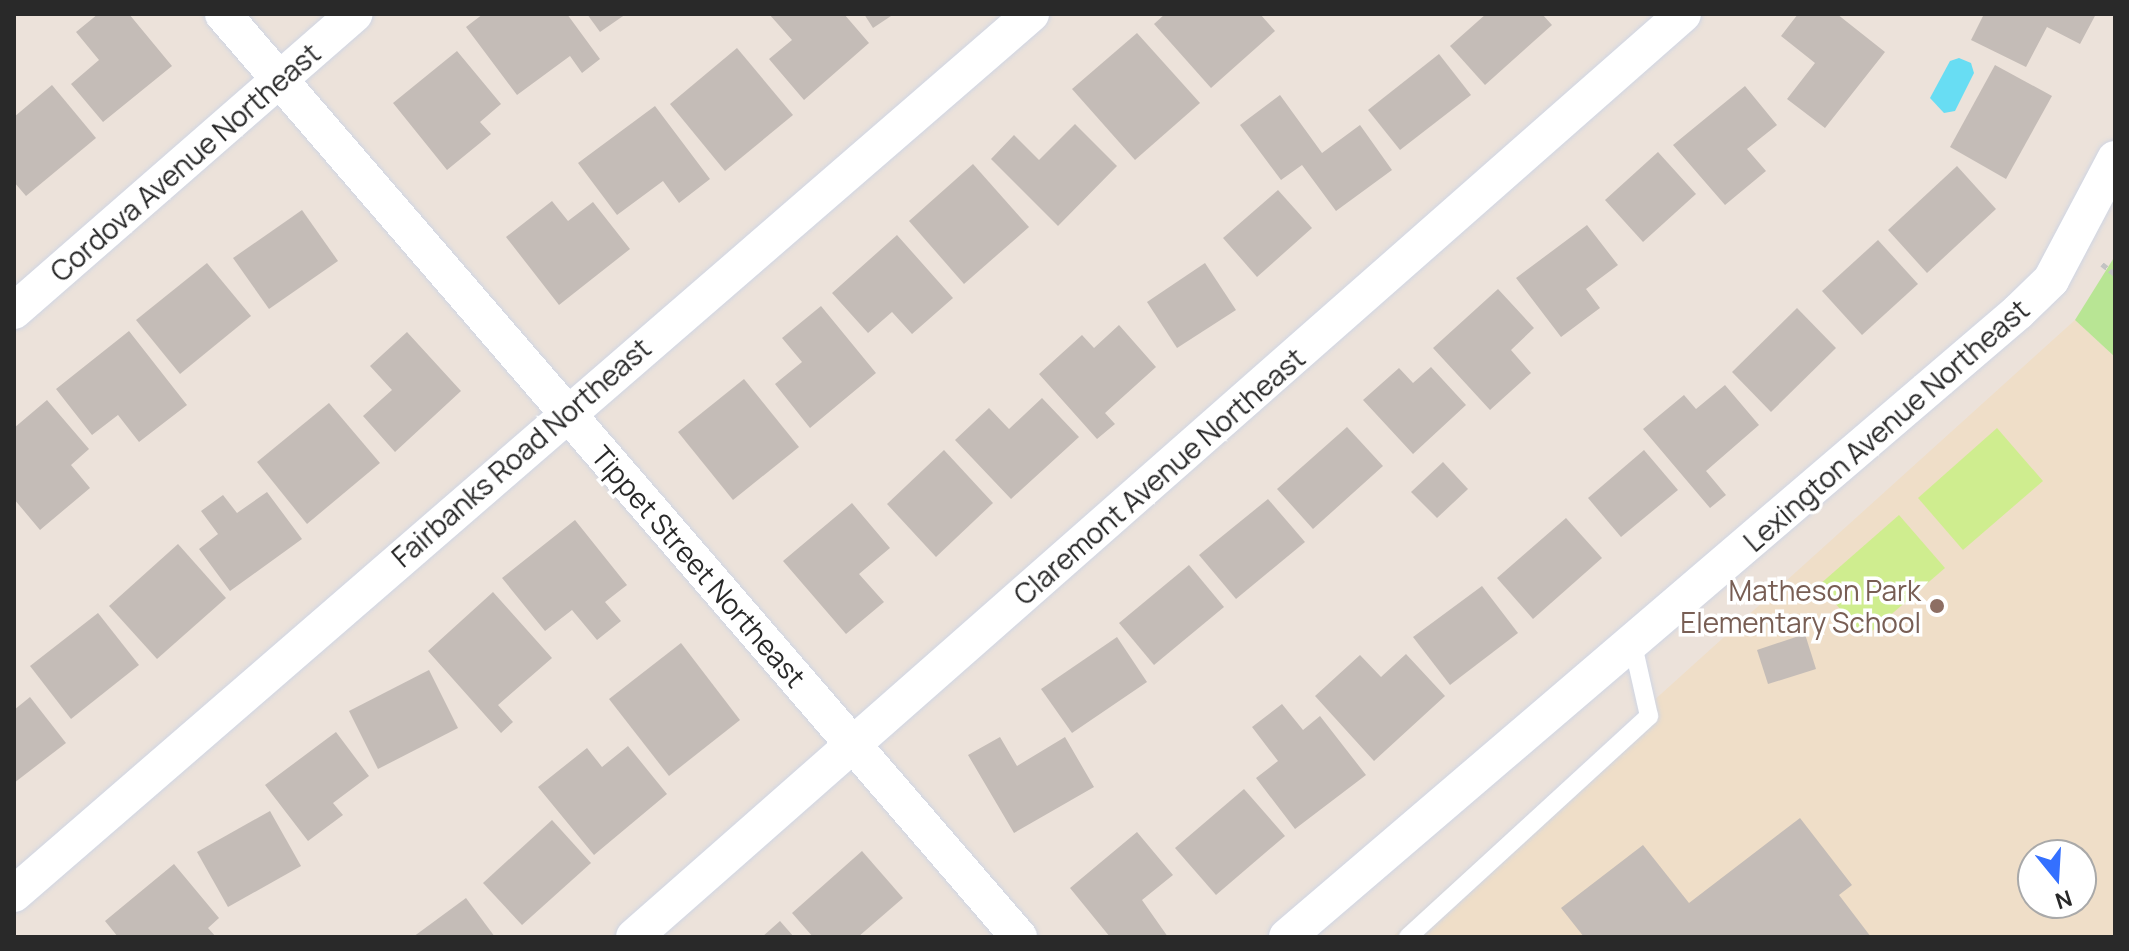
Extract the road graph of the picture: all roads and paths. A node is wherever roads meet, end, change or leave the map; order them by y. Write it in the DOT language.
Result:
graph roads {
  1 [pos="223,14"];
  2 [pos="355,14"];
  3 [pos="1031,14"];
  4 [pos="1683,14"];
  5 [pos="280,79"];
  6 [pos="2115,159"];
  7 [pos="2102,264"];
  8 [pos="2115,274"];
  9 [pos="14,311"];
  10 [pos="565,413"];
  11 [pos="1633,645"];
  12 [pos="855,745"];
  13 [pos="14,894"];
  14 [pos="1292,936"];
  15 [pos="634,937"];
  16 [pos="1019,937"];
  17 [pos="1408,937"];
  1 -- 5 [label="street, Tippet Street Northeast"];
  2 -- 5 [label="street, Cordova Avenue Northeast"];
  3 -- 10 [label="street, Fairbanks Road Northeast"];
  4 -- 12 [label="street, Claremont Avenue Northeast"];
  5 -- 9 [label="street, Cordova Avenue Northeast"];
  5 -- 10 [label="street, Tippet Street Northeast"];
  6 -- 11 [label="street, Lexington Avenue Northeast"];
  7 -- 8 [label="path"];
  10 -- 12 [label="street, Tippet Street Northeast"];
  10 -- 13 [label="street, Fairbanks Road Northeast"];
  11 -- 14 [label="street, Lexington Avenue Northeast"];
  11 -- 17 [label="lane"];
  12 -- 15 [label="street, Claremont Avenue Northeast"];
  12 -- 16 [label="street, Tippet Street Northeast"];
}
